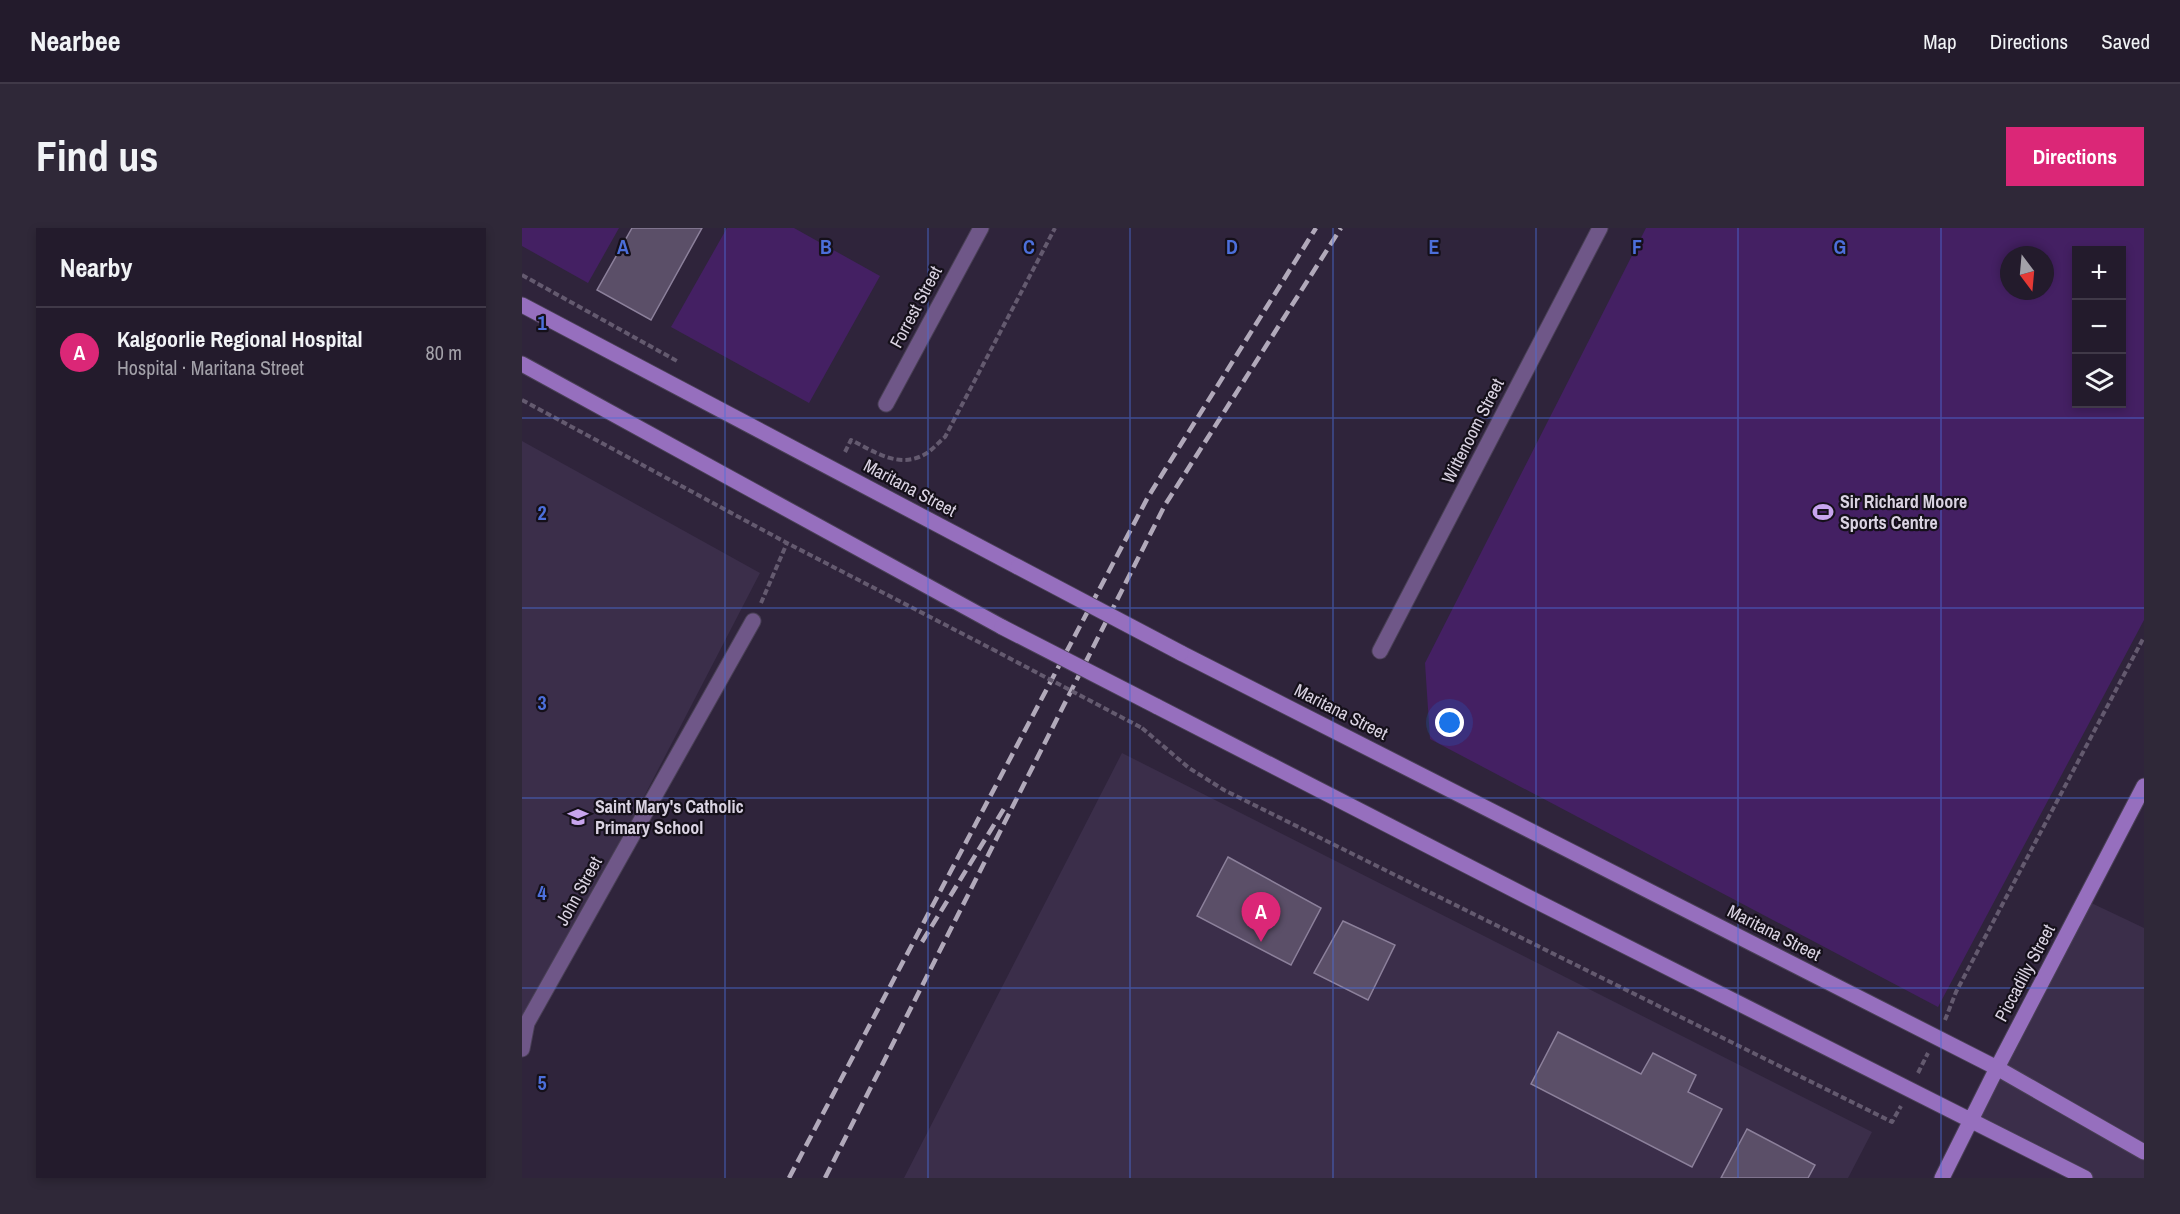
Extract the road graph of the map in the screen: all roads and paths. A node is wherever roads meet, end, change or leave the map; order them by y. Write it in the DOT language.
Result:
graph roads {
  1 [pos="981,228"];
  2 [pos="1055,228"];
  3 [pos="1600,228"];
  4 [pos="522,305"];
  5 [pos="522,364"];
  6 [pos="522,400"];
  7 [pos="886,404"];
  8 [pos="844,454"];
  9 [pos="787,543"];
  10 [pos="753,621"];
  11 [pos="2144,637"];
  12 [pos="1380,651"];
  13 [pos="2144,786"];
  14 [pos="524,1026"];
  15 [pos="1936,1037"];
  16 [pos="522,1049"];
  17 [pos="1997,1068"];
  18 [pos="1910,1089"];
  19 [pos="1971,1119"];
  20 [pos="2144,1152"];
  21 [pos="1942,1178"];
  22 [pos="2085,1178"];
  1 -- 7 [label="street, Forrest Street"];
  2 -- 8 [label="path"];
  3 -- 12 [label="street, Wittenoom Street"];
  4 -- 15 [label="main road, Maritana Street, bridge"];
  5 -- 18 [label="main road, bridge"];
  6 -- 9 [label="path"];
  9 -- 10 [label="path"];
  9 -- 18 [label="path, bridge"];
  10 -- 14 [label="street, John Street"];
  11 -- 15 [label="path"];
  13 -- 17 [label="main road, Piccadilly Street"];
  14 -- 16 [label="street, John Street"];
  15 -- 17 [label="main road, Maritana Street"];
  15 -- 18 [label="path"];
  17 -- 19 [label="main road, Piccadilly Street"];
  17 -- 20 [label="main road, Maritana Street"];
  18 -- 19 [label="main road"];
  19 -- 21 [label="main road, Piccadilly Street"];
  19 -- 22 [label="main road"];
}
